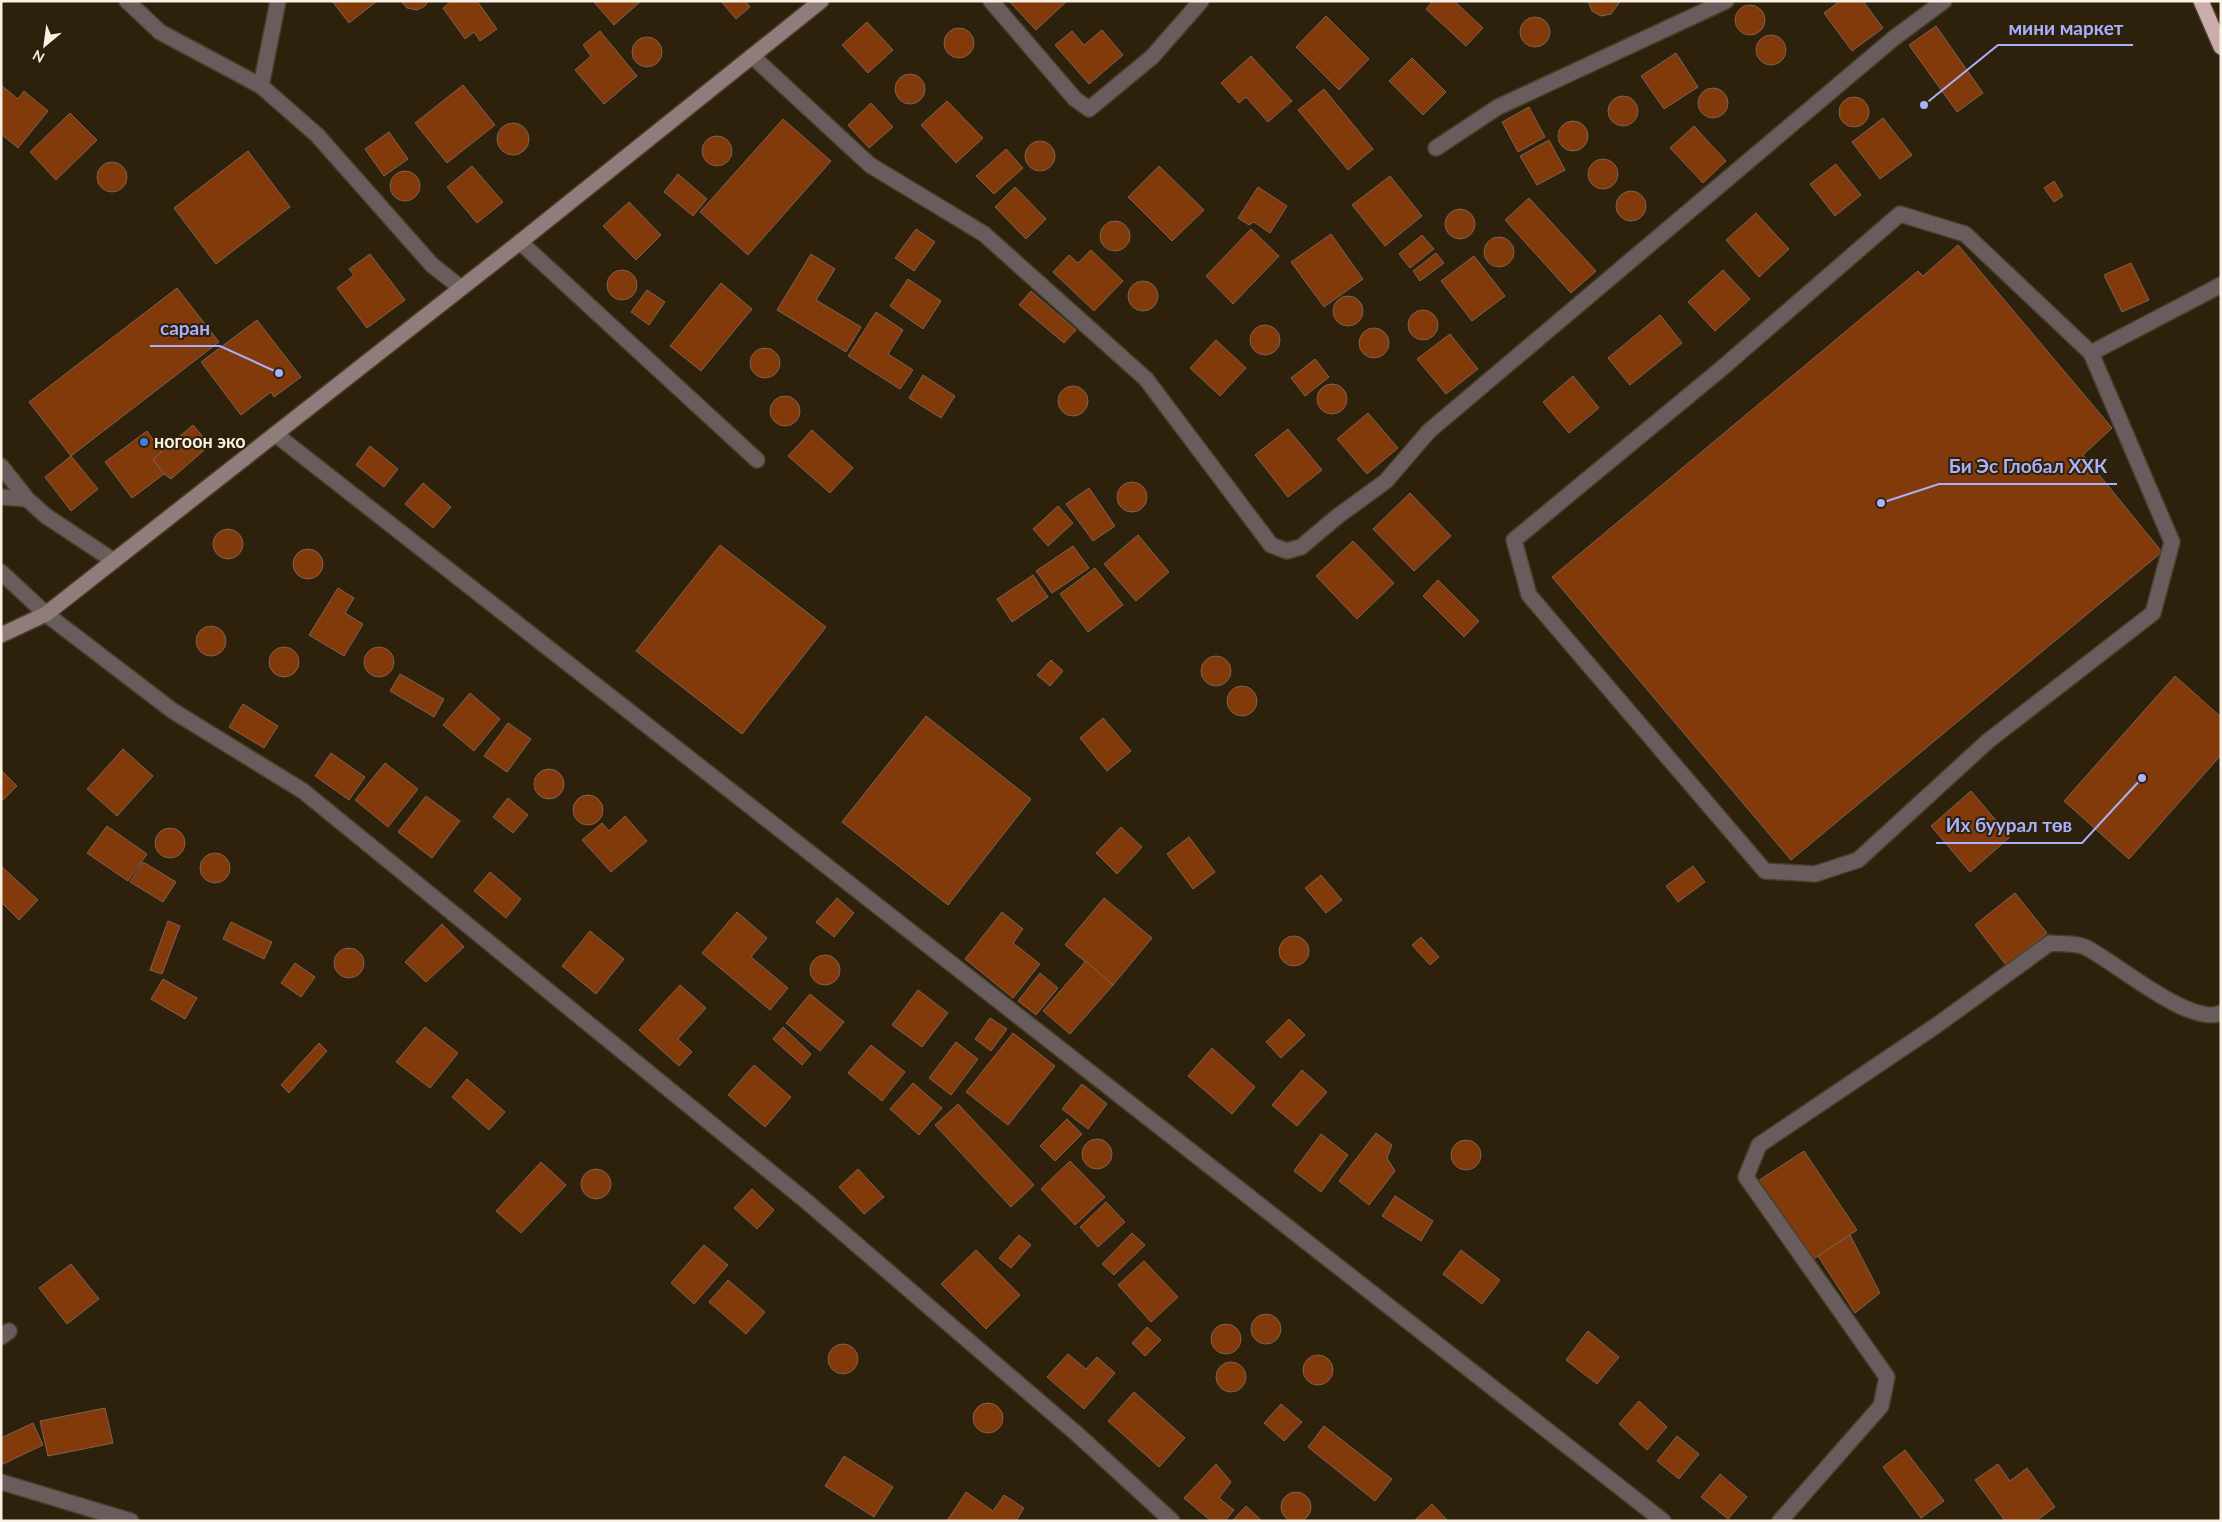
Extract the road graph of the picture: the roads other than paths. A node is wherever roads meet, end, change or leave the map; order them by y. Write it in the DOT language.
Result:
graph roads {
  1 [pos="127,1"];
  2 [pos="278,1"];
  3 [pos="821,1"];
  4 [pos="991,1"];
  5 [pos="1202,1"];
  6 [pos="1726,1"];
  7 [pos="1944,1"];
  8 [pos="2202,1"];
  9 [pos="2221,47"];
  10 [pos="752,56"];
  11 [pos="261,86"];
  12 [pos="1436,148"];
  13 [pos="520,242"];
  14 [pos="2221,285"];
  15 [pos="461,288"];
  16 [pos="2091,353"];
  17 [pos="275,434"];
  18 [pos="757,460"];
  19 [pos="1,466"];
  20 [pos="1,497"];
  21 [pos="27,500"];
  22 [pos="114,560"];
  23 [pos="1,572"];
  24 [pos="46,614"];
  25 [pos="1,635"];
  26 [pos="2221,1013"];
  27 [pos="1,1482"];
  28 [pos="131,1521"];
  29 [pos="1172,1521"];
  30 [pos="1663,1521"];
  31 [pos="1780,1521"];
  1 -- 11 [label="street"];
  2 -- 11 [label="street"];
  3 -- 10 [label="street"];
  4 -- 5 [label="street"];
  6 -- 12 [label="street"];
  7 -- 10 [label="street"];
  8 -- 9 [label="highway"];
  10 -- 13 [label="street"];
  11 -- 15 [label="street"];
  13 -- 15 [label="street"];
  13 -- 18 [label="street"];
  14 -- 16 [label="street"];
  15 -- 17 [label="street"];
  16 -- 16 [label="street"];
  17 -- 22 [label="street"];
  17 -- 30 [label="street"];
  19 -- 21 [label="street"];
  20 -- 21 [label="street"];
  21 -- 22 [label="street"];
  22 -- 24 [label="street"];
  23 -- 24 [label="street"];
  24 -- 25 [label="street"];
  24 -- 29 [label="street"];
  26 -- 31 [label="street"];
  27 -- 28 [label="street"];
}
